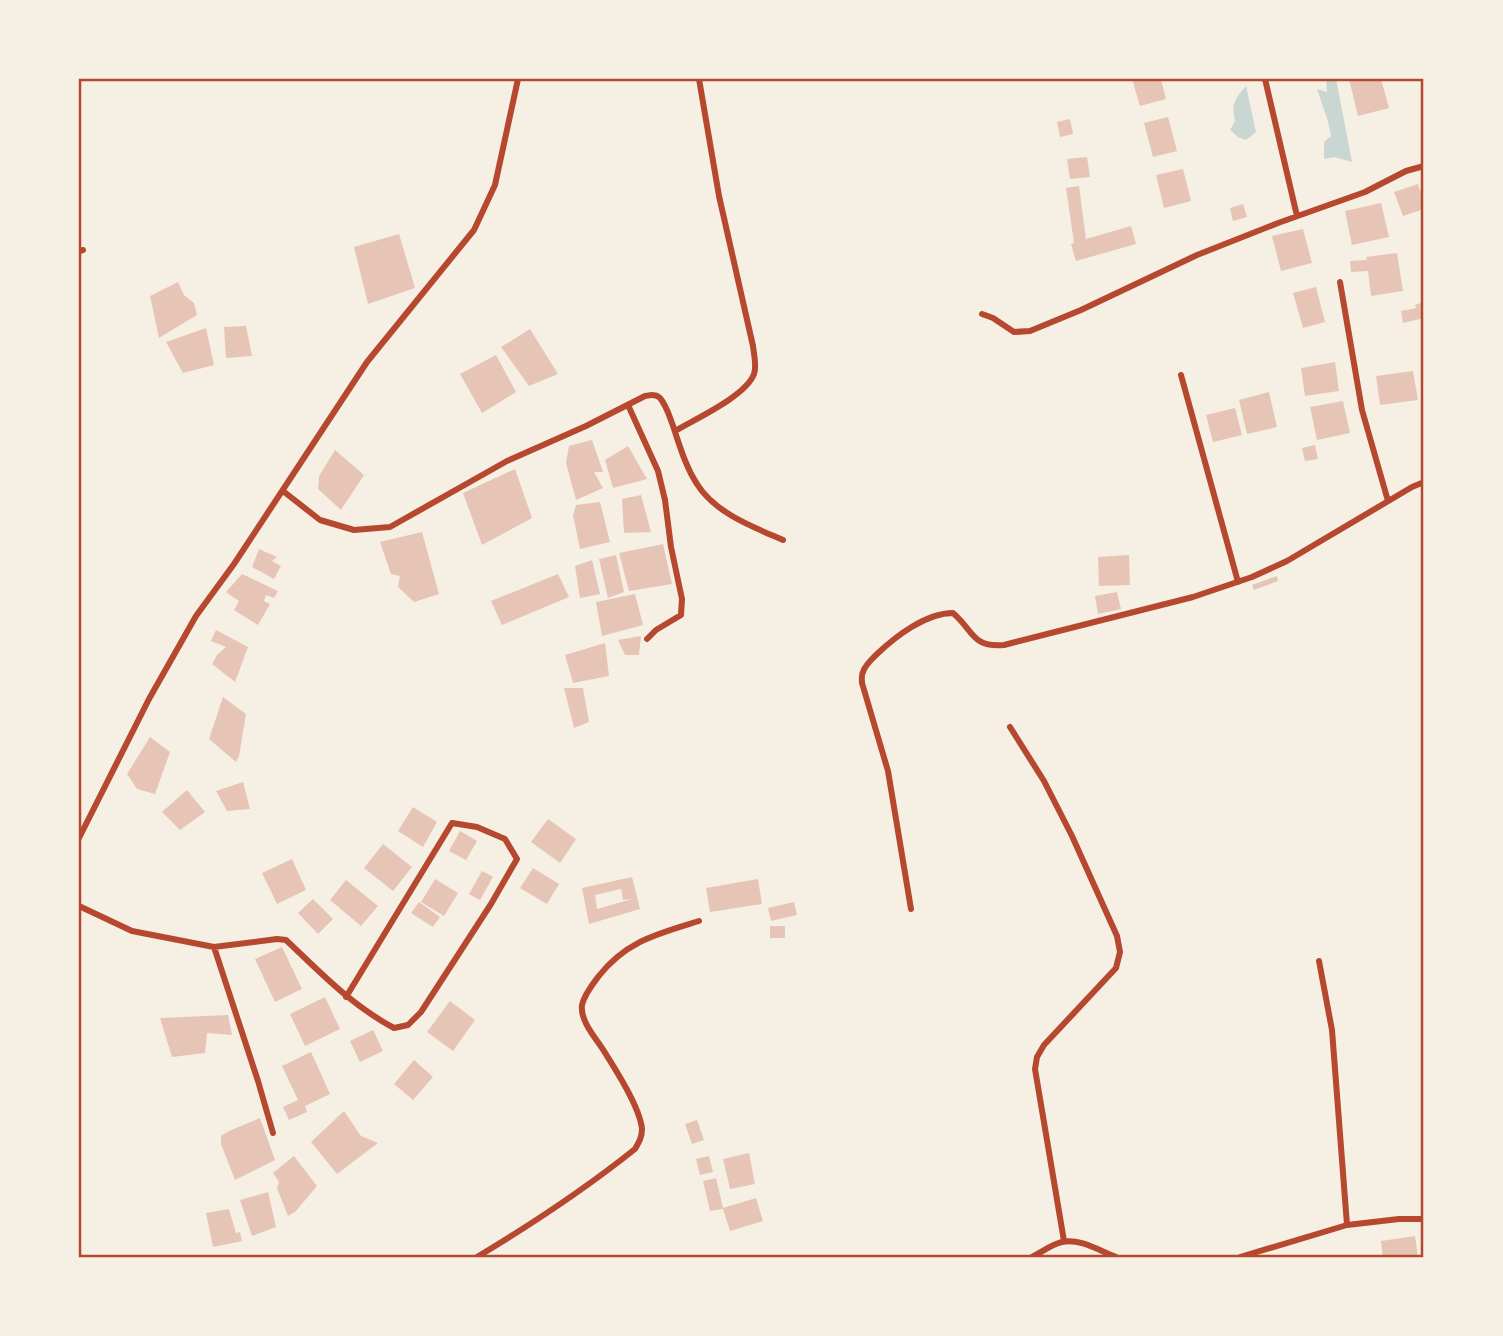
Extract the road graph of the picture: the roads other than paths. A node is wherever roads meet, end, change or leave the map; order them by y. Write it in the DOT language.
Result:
graph roads {
  1 [pos="518,79"];
  2 [pos="699,79"];
  3 [pos="1265,79"];
  4 [pos="1424,166"];
  5 [pos="1297,216"];
  6 [pos="1340,282"];
  7 [pos="982,314"];
  8 [pos="1181,375"];
  9 [pos="628,405"];
  10 [pos="675,431"];
  11 [pos="1424,482"];
  12 [pos="283,491"];
  13 [pos="1388,501"];
  14 [pos="783,541"];
  15 [pos="1238,582"];
  16 [pos="647,639"];
  17 [pos="1010,727"];
  18 [pos="79,838"];
  19 [pos="79,906"];
  20 [pos="911,909"];
  21 [pos="699,921"];
  22 [pos="214,947"];
  23 [pos="1319,961"];
  24 [pos="346,997"];
  25 [pos="273,1133"];
  26 [pos="1424,1219"];
  27 [pos="1347,1225"];
  28 [pos="1064,1241"];
  29 [pos="477,1257"];
  30 [pos="1032,1257"];
  31 [pos="1116,1257"];
  32 [pos="1240,1257"];
  1 -- 12 [label="street"];
  2 -- 10 [label="street"];
  3 -- 5 [label="street"];
  4 -- 5 [label="street"];
  5 -- 7 [label="street"];
  6 -- 13 [label="street"];
  8 -- 15 [label="street"];
  9 -- 10 [label="street"];
  9 -- 12 [label="street"];
  9 -- 16 [label="street"];
  10 -- 14 [label="street"];
  11 -- 13 [label="street"];
  12 -- 18 [label="street"];
  13 -- 15 [label="street"];
  15 -- 20 [label="street"];
  17 -- 28 [label="street"];
  19 -- 22 [label="street"];
  21 -- 29 [label="street"];
  22 -- 24 [label="street"];
  22 -- 25 [label="street"];
  23 -- 27 [label="street"];
  24 -- 24 [label="street"];
  26 -- 27 [label="street"];
  27 -- 32 [label="street"];
  28 -- 30 [label="street"];
  28 -- 31 [label="street"];
}
